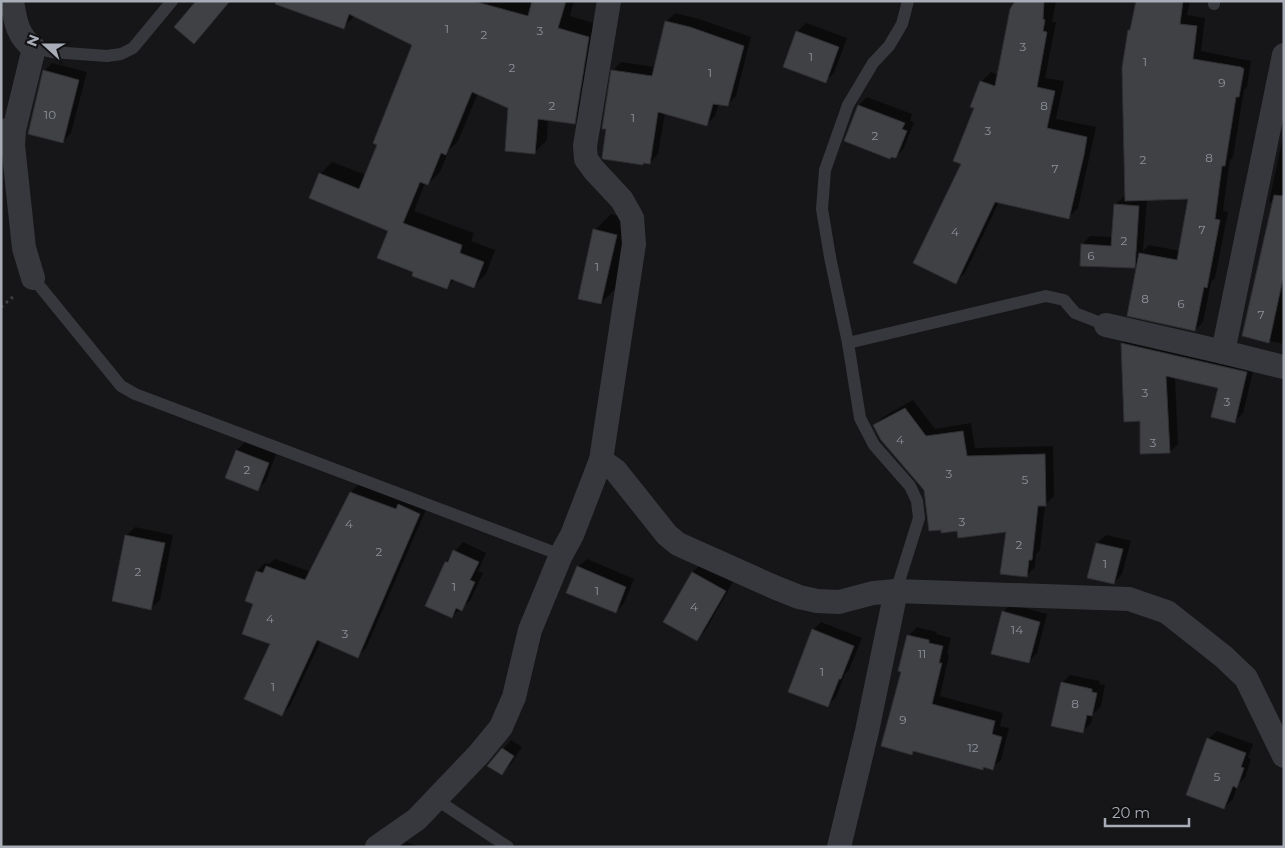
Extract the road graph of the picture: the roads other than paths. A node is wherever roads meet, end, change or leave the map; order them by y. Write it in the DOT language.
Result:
graph roads {
  1 [pos="12,1"];
  2 [pos="172,1"];
  3 [pos="609,1"];
  4 [pos="908,1"];
  5 [pos="34,48"];
  6 [pos="1284,55"];
  7 [pos="8,131"];
  8 [pos="33,278"];
  9 [pos="1106,325"];
  10 [pos="848,343"];
  11 [pos="1223,352"];
  12 [pos="1284,367"];
  13 [pos="601,460"];
  14 [pos="561,555"];
  15 [pos="896,591"];
  16 [pos="1284,756"];
  17 [pos="437,800"];
  18 [pos="377,847"];
  19 [pos="508,847"];
  20 [pos="839,847"];
  1 -- 5 [label="street"];
  2 -- 5 [label="lane"];
  3 -- 13 [label="street"];
  4 -- 10 [label="lane"];
  5 -- 7 [label="street"];
  6 -- 11 [label="street"];
  7 -- 8 [label="street"];
  8 -- 14 [label="lane"];
  9 -- 10 [label="lane"];
  9 -- 11 [label="street"];
  10 -- 15 [label="lane"];
  11 -- 12 [label="street"];
  13 -- 14 [label="street"];
  13 -- 15 [label="street"];
  14 -- 17 [label="street"];
  15 -- 16 [label="street"];
  15 -- 20 [label="street"];
  17 -- 18 [label="street"];
  17 -- 19 [label="lane"];
}
